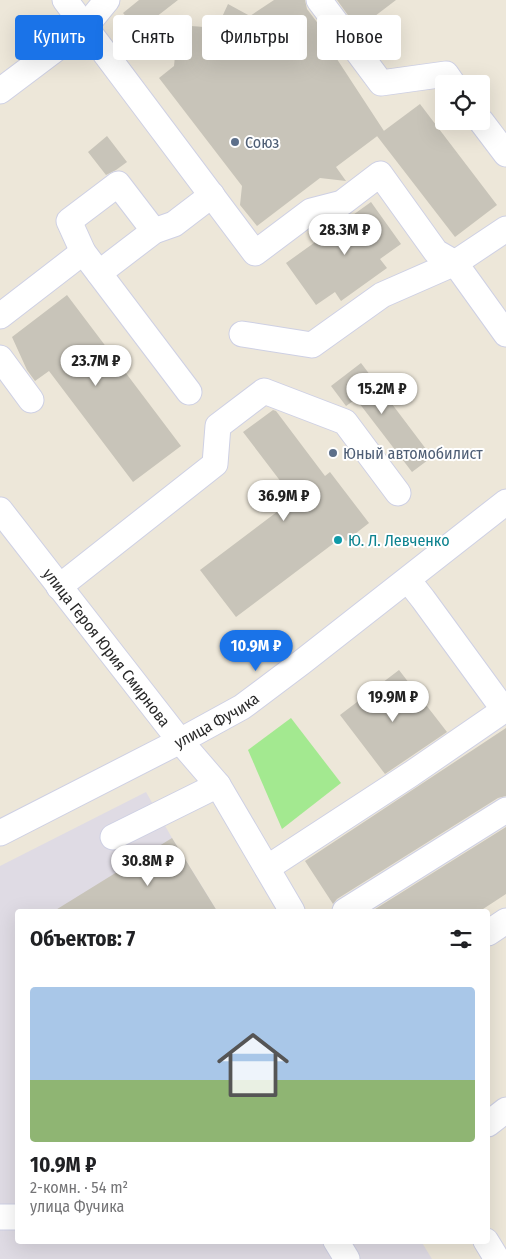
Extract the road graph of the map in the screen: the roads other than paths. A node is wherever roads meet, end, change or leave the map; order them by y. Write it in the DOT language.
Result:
graph roads {
  1 [pos="65,0"];
  2 [pos="107,0"];
  3 [pos="320,0"];
  4 [pos="76,15"];
  5 [pos="95,15"];
  6 [pos="103,51"];
  7 [pos="41,60"];
  8 [pos="435,76"];
  9 [pos="0,91"];
  10 [pos="488,130"];
  11 [pos="506,154"];
  12 [pos="212,195"];
  13 [pos="506,229"];
  14 [pos="154,231"];
  15 [pos="83,252"];
  16 [pos="456,264"];
  17 [pos="99,273"];
  18 [pos="0,316"];
  19 [pos="242,334"];
  20 [pos="506,334"];
  21 [pos="0,358"];
  22 [pos="190,392"];
  23 [pos="31,400"];
  24 [pos="398,493"];
  25 [pos="506,502"];
  26 [pos="0,510"];
  27 [pos="8,538"];
  28 [pos="408,580"];
  29 [pos="59,587"];
  30 [pos="180,741"];
  31 [pos="218,785"];
  32 [pos="506,810"];
  33 [pos="0,833"];
  34 [pos="113,838"];
  35 [pos="267,868"];
  36 [pos="291,909"];
  37 [pos="348,909"];
  38 [pos="506,920"];
  39 [pos="490,932"];
  40 [pos="506,1110"];
  41 [pos="490,1122"];
  42 [pos="0,1217"];
  43 [pos="15,1217"];
  44 [pos="338,1244"];
  45 [pos="488,1244"];
  46 [pos="347,1259"];
  47 [pos="497,1259"];
  1 -- 4 [label="street"];
  2 -- 5 [label="street"];
  3 -- 8 [label="street"];
  6 -- 12 [label="street"];
  7 -- 9 [label="street"];
  10 -- 11 [label="street"];
  12 -- 14 [label="street"];
  12 -- 16 [label="street"];
  13 -- 16 [label="street"];
  14 -- 15 [label="street"];
  14 -- 17 [label="street"];
  15 -- 17 [label="street"];
  15 -- 18 [label="street"];
  16 -- 19 [label="street"];
  16 -- 20 [label="street"];
  17 -- 22 [label="street"];
  21 -- 23 [label="street"];
  24 -- 29 [label="street"];
  25 -- 28 [label="street, улица Фучика"];
  26 -- 27 [label="street, улица Героя Юрия Смирнова"];
  27 -- 29 [label="street, улица Героя Юрия Смирнова"];
  28 -- 30 [label="street, улица Фучика"];
  28 -- 35 [label="street"];
  29 -- 30 [label="street, улица Героя Юрия Смирнова"];
  30 -- 31 [label="street, улица Героя Юрия Смирнова"];
  30 -- 33 [label="street, улица Фучика"];
  31 -- 34 [label="street"];
  31 -- 35 [label="street, улица Героя Юрия Смирнова"];
  32 -- 37 [label="street"];
  35 -- 36 [label="street, улица Героя Юрия Смирнова"];
  38 -- 39 [label="street"];
  40 -- 41 [label="street"];
  42 -- 43 [label="street"];
  44 -- 46 [label="street"];
  45 -- 47 [label="street"];
}
